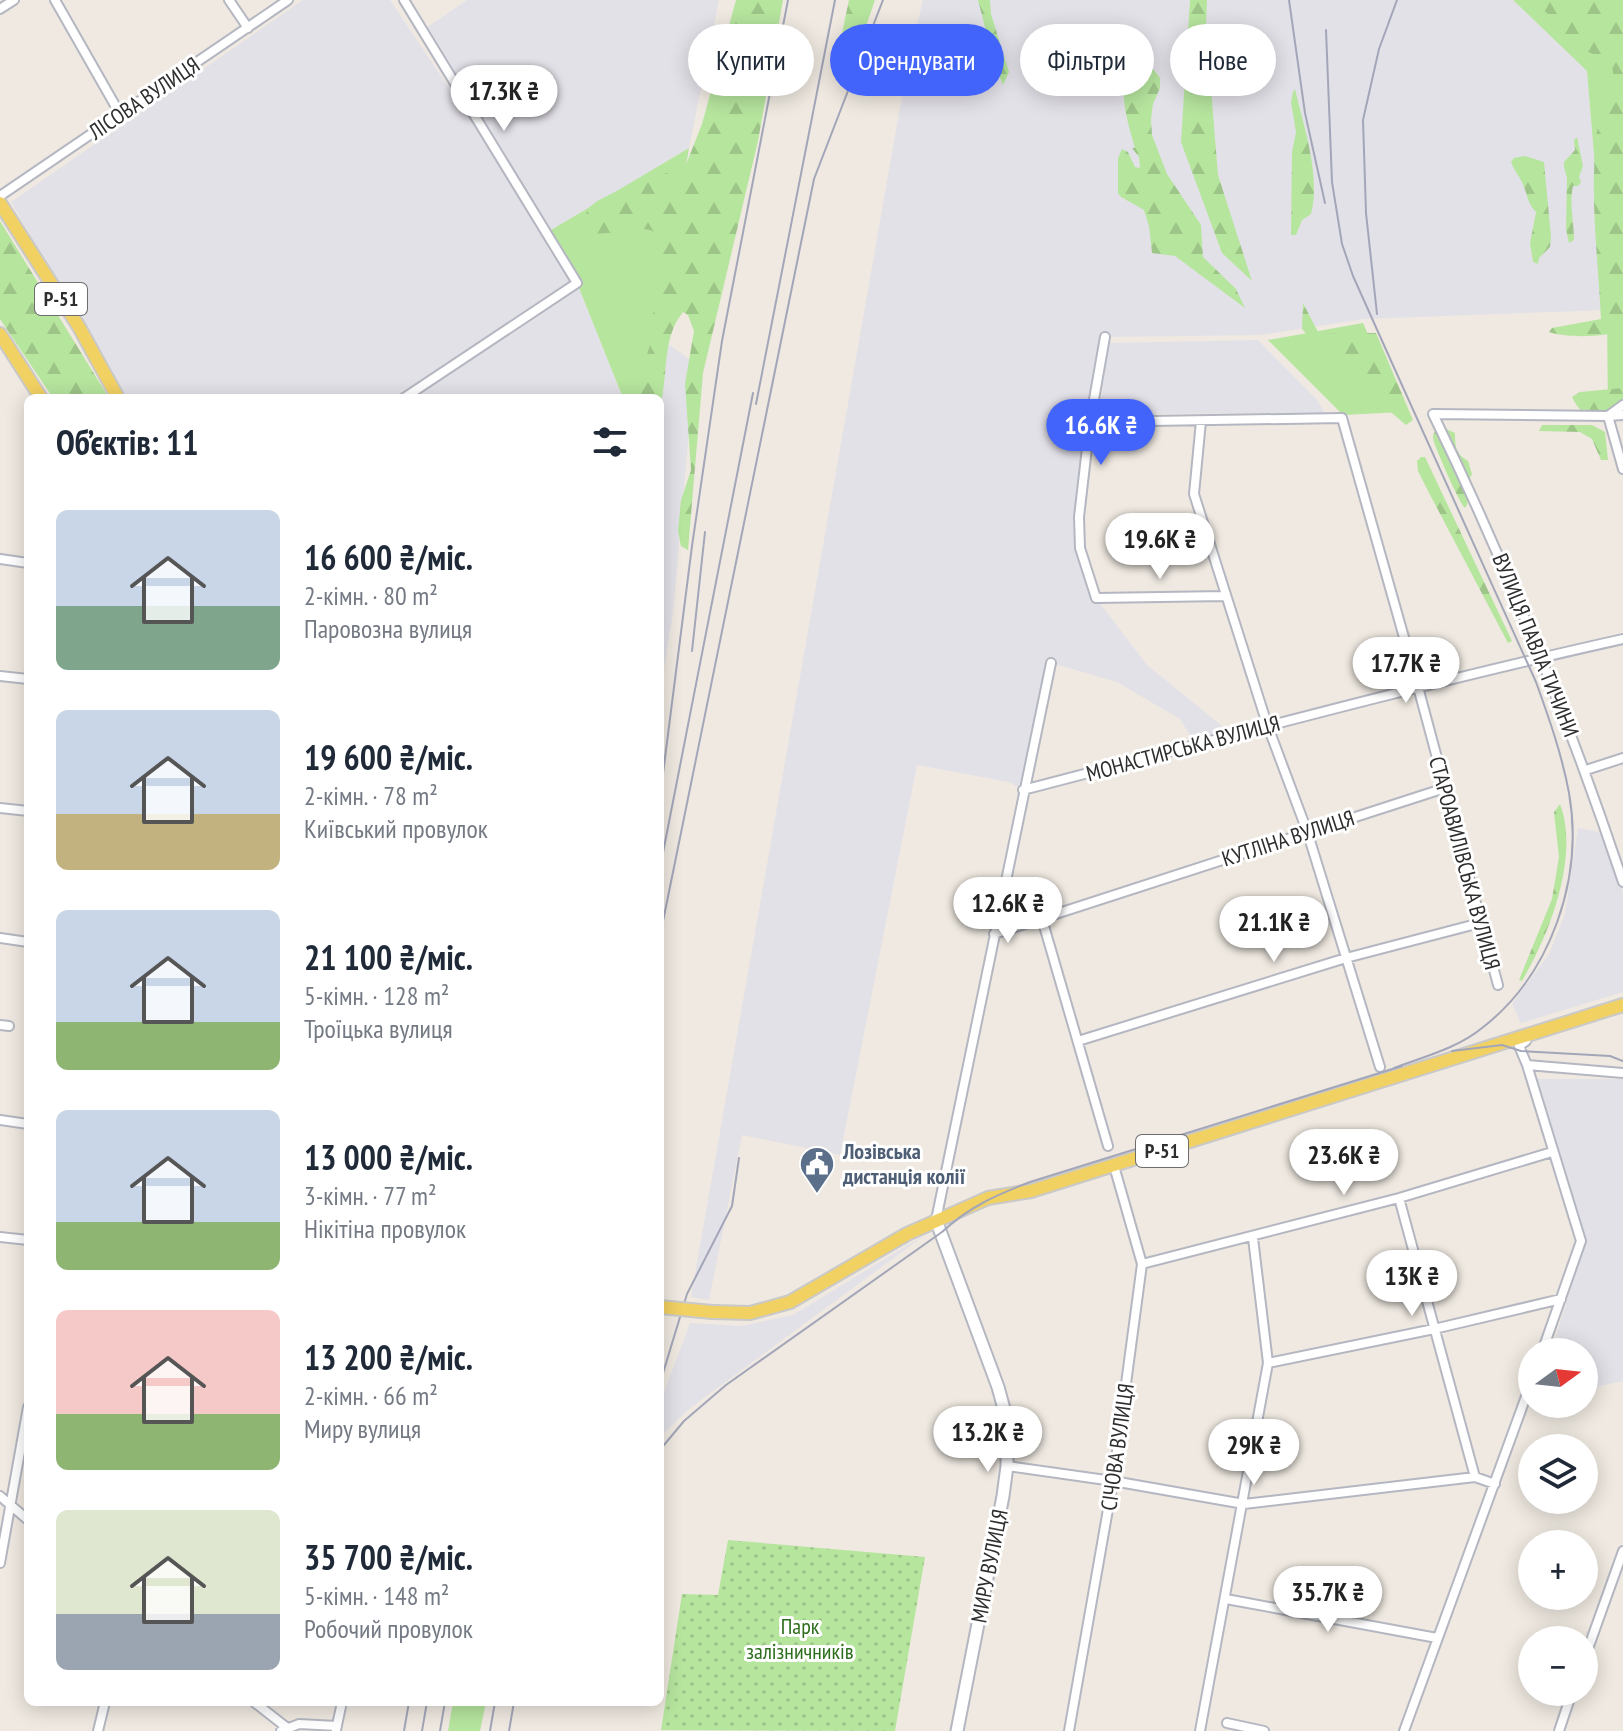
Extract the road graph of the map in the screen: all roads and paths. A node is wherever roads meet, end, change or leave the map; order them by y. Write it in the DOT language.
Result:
graph roads {
  1 [pos="14,0"];
  2 [pos="55,0"];
  3 [pos="229,0"];
  4 [pos="288,0"];
  5 [pos="404,0"];
  6 [pos="0,9"];
  7 [pos="248,28"];
  8 [pos="120,114"];
  9 [pos="0,196"];
  10 [pos="0,203"];
  11 [pos="0,334"];
  12 [pos="1105,337"];
  13 [pos="38,394"];
  14 [pos="116,394"];
  15 [pos="410,394"];
  16 [pos="1623,405"];
  17 [pos="1623,415"];
  18 [pos="1608,416"];
  19 [pos="1201,421"];
  20 [pos="1090,422"];
  21 [pos="1623,469"];
  22 [pos="0,559"];
  23 [pos="24,562"];
  24 [pos="1225,596"];
  25 [pos="1623,639"];
  26 [pos="1543,657"];
  27 [pos="1051,663"];
  28 [pos="0,676"];
  29 [pos="24,679"];
  30 [pos="1418,687"];
  31 [pos="1267,724"];
  32 [pos="1623,758"];
  33 [pos="1586,770"];
  34 [pos="1445,788"];
  35 [pos="1023,790"];
  36 [pos="0,808"];
  37 [pos="24,811"];
  38 [pos="1307,831"];
  39 [pos="1623,882"];
  40 [pos="1042,919"];
  41 [pos="1480,923"];
  42 [pos="994,934"];
  43 [pos="0,938"];
  44 [pos="24,941"];
  45 [pos="1346,958"];
  46 [pos="1498,985"];
  47 [pos="1623,1005"];
  48 [pos="1078,1041"];
  49 [pos="1526,1041"];
  50 [pos="1527,1065"];
  51 [pos="1380,1067"];
  52 [pos="1623,1073"];
  53 [pos="0,1120"];
  54 [pos="24,1123"];
  55 [pos="1108,1146"];
  56 [pos="1552,1152"];
  57 [pos="1114,1166"];
  58 [pos="1399,1198"];
  59 [pos="936,1220"];
  60 [pos="0,1237"];
  61 [pos="1253,1238"];
  62 [pos="24,1240"];
  63 [pos="1142,1264"];
  64 [pos="1561,1299"];
  65 [pos="664,1307"];
  66 [pos="1434,1329"];
  67 [pos="1547,1338"];
  68 [pos="1268,1363"];
  69 [pos="1518,1418"];
  70 [pos="24,1429"];
  71 [pos="1007,1466"];
  72 [pos="1475,1477"];
  73 [pos="1113,1481"];
  74 [pos="1495,1484"];
  75 [pos="0,1496"];
  76 [pos="1244,1504"];
  77 [pos="10,1505"];
  78 [pos="24,1517"];
  79 [pos="1623,1551"];
  80 [pos="0,1563"];
  81 [pos="1226,1599"];
  82 [pos="1596,1626"];
  83 [pos="1437,1638"];
  84 [pos="104,1706"];
  85 [pos="258,1706"];
  86 [pos="341,1706"];
  87 [pos="1567,1706"];
  88 [pos="1227,1723"];
  89 [pos="337,1728"];
  90 [pos="283,1729"];
  91 [pos="98,1731"];
  92 [pos="957,1731"];
  93 [pos="1069,1731"];
  94 [pos="1200,1731"];
  95 [pos="1264,1731"];
  96 [pos="1404,1731"];
  97 [pos="1559,1731"];
  1 -- 6 [label="street"];
  2 -- 8 [label="street"];
  3 -- 7 [label="street"];
  4 -- 7 [label="street, ЛІСОВА ВУЛИЦЯ"];
  5 -- 15 [label="street"];
  7 -- 8 [label="street, ЛІСОВА ВУЛИЦЯ"];
  8 -- 9 [label="street, ЛІСОВА ВУЛИЦЯ"];
  10 -- 14 [label="main road, Р-51"];
  11 -- 13 [label="main road"];
  12 -- 20 [label="street"];
  16 -- 18 [label="street"];
  17 -- 18 [label="street"];
  18 -- 21 [label="street"];
  18 -- 26 [label="street, ВУЛИЦЯ ПАВЛА ТИЧИНИ"];
  19 -- 20 [label="street"];
  19 -- 24 [label="street"];
  19 -- 30 [label="street, СТАРОАВИЛІВСЬКА ВУЛИЦЯ"];
  20 -- 24 [label="street"];
  22 -- 23 [label="street"];
  24 -- 31 [label="street"];
  25 -- 26 [label="street, МОНАСТИРСЬКА ВУЛИЦЯ"];
  26 -- 30 [label="street, МОНАСТИРСЬКА ВУЛИЦЯ"];
  26 -- 33 [label="street, ВУЛИЦЯ ПАВЛА ТИЧИНИ"];
  27 -- 35 [label="street"];
  28 -- 29 [label="street"];
  30 -- 31 [label="street, МОНАСТИРСЬКА ВУЛИЦЯ"];
  30 -- 34 [label="street, СТАРОАВИЛІВСЬКА ВУЛИЦЯ"];
  31 -- 35 [label="street, МОНАСТИРСЬКА ВУЛИЦЯ"];
  31 -- 38 [label="street"];
  32 -- 33 [label="street"];
  33 -- 39 [label="street, ВУЛИЦЯ ПАВЛА ТИЧИНИ"];
  34 -- 38 [label="street, КУТЛІНА ВУЛИЦЯ"];
  34 -- 41 [label="street, СТАРОАВИЛІВСЬКА ВУЛИЦЯ"];
  35 -- 42 [label="street"];
  36 -- 37 [label="street"];
  38 -- 40 [label="street, КУТЛІНА ВУЛИЦЯ"];
  38 -- 45 [label="street"];
  40 -- 42 [label="street, КУТЛІНА ВУЛИЦЯ"];
  40 -- 48 [label="street"];
  41 -- 45 [label="street"];
  41 -- 46 [label="street, СТАРОАВИЛІВСЬКА ВУЛИЦЯ"];
  42 -- 59 [label="street"];
  43 -- 44 [label="street"];
  45 -- 48 [label="street"];
  45 -- 51 [label="street"];
  47 -- 57 [label="main road, Р-51"];
  48 -- 55 [label="street"];
  49 -- 50 [label="street"];
  50 -- 52 [label="street"];
  50 -- 56 [label="street"];
  53 -- 54 [label="street"];
  56 -- 58 [label="street"];
  56 -- 64 [label="street"];
  57 -- 59 [label="main road, Р-51"];
  57 -- 63 [label="street, СІЧОВА ВУЛИЦЯ"];
  58 -- 61 [label="street"];
  58 -- 66 [label="street"];
  59 -- 65 [label="main road, Р-51, bridge"];
  59 -- 71 [label="main road, МИРУ ВУЛИЦЯ"];
  60 -- 62 [label="street"];
  61 -- 63 [label="street"];
  61 -- 68 [label="street"];
  63 -- 73 [label="street, СІЧОВА ВУЛИЦЯ"];
  64 -- 66 [label="street"];
  64 -- 67 [label="street"];
  66 -- 68 [label="street"];
  66 -- 72 [label="street"];
  68 -- 76 [label="street"];
  69 -- 74 [label="street"];
  70 -- 77 [label="street"];
  71 -- 73 [label="street"];
  71 -- 92 [label="main road, МИРУ ВУЛИЦЯ"];
  72 -- 74 [label="street"];
  72 -- 76 [label="street"];
  73 -- 76 [label="street"];
  73 -- 93 [label="street, СІЧОВА ВУЛИЦЯ"];
  74 -- 83 [label="street"];
  75 -- 77 [label="street"];
  76 -- 81 [label="street"];
  77 -- 78 [label="street"];
  77 -- 80 [label="street"];
  79 -- 82 [label="street"];
  81 -- 83 [label="street"];
  81 -- 94 [label="street"];
  83 -- 96 [label="street"];
  84 -- 91 [label="street"];
  85 -- 90 [label="street"];
  86 -- 89 [label="street"];
  87 -- 97 [label="street"];
  88 -- 95 [label="street"];
  89 -- 90 [label="street"];
}
